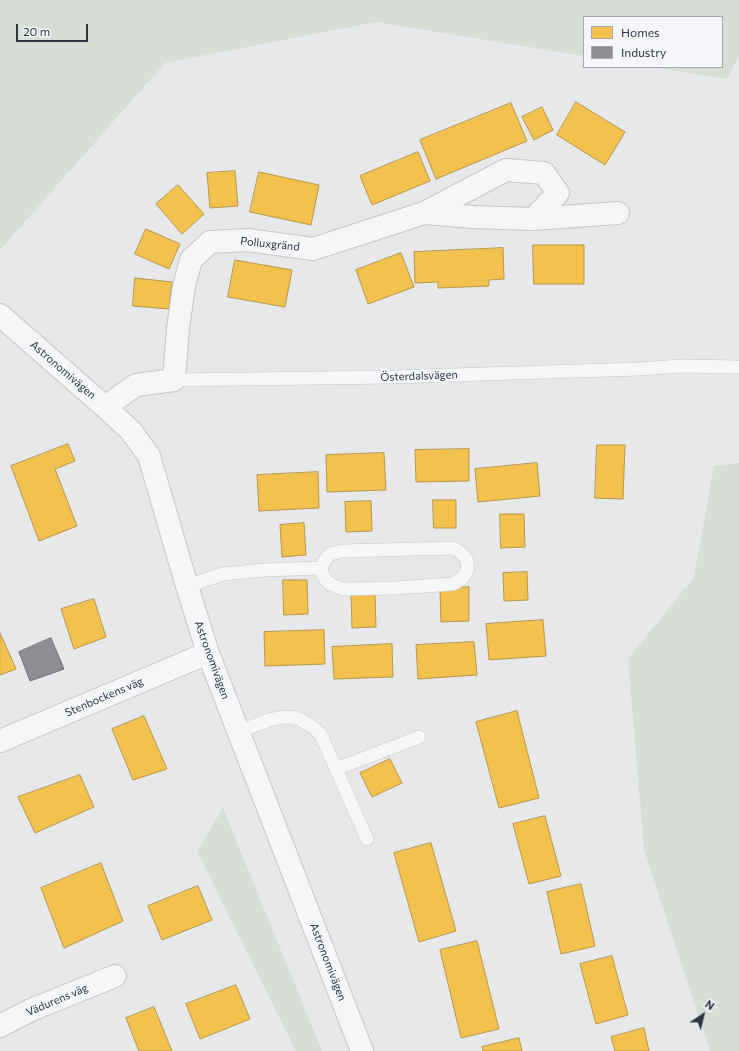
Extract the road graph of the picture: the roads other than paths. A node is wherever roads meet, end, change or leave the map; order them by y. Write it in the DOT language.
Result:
graph roads {
  1 [pos="424,213"];
  2 [pos="618,213"];
  3 [pos="533,219"];
  4 [pos="0,315"];
  5 [pos="739,367"];
  6 [pos="174,380"];
  7 [pos="105,407"];
  8 [pos="321,568"];
  9 [pos="187,586"];
  10 [pos="208,654"];
  11 [pos="238,732"];
  12 [pos="419,737"];
  13 [pos="0,741"];
  14 [pos="336,769"];
  15 [pos="367,839"];
  16 [pos="115,976"];
  17 [pos="0,1026"];
  18 [pos="362,1051"];
  1 -- 3 [label="street, Polluxgränd"];
  1 -- 3 [label="street, Polluxgränd"];
  1 -- 6 [label="street, Polluxgränd"];
  2 -- 3 [label="street, Polluxgränd"];
  4 -- 7 [label="street, Astronomivägen"];
  5 -- 6 [label="lane, Österdalsvägen"];
  6 -- 7 [label="street, Österdalsvägen"];
  7 -- 9 [label="street, Astronomivägen"];
  8 -- 8 [label="lane"];
  8 -- 9 [label="lane"];
  9 -- 10 [label="street, Astronomivägen"];
  10 -- 11 [label="street, Astronomivägen"];
  10 -- 13 [label="street, Stenbockens väg"];
  11 -- 14 [label="lane"];
  11 -- 18 [label="street, Astronomivägen"];
  12 -- 14 [label="lane"];
  14 -- 15 [label="lane"];
  16 -- 17 [label="street, Vädurens väg"];
}
